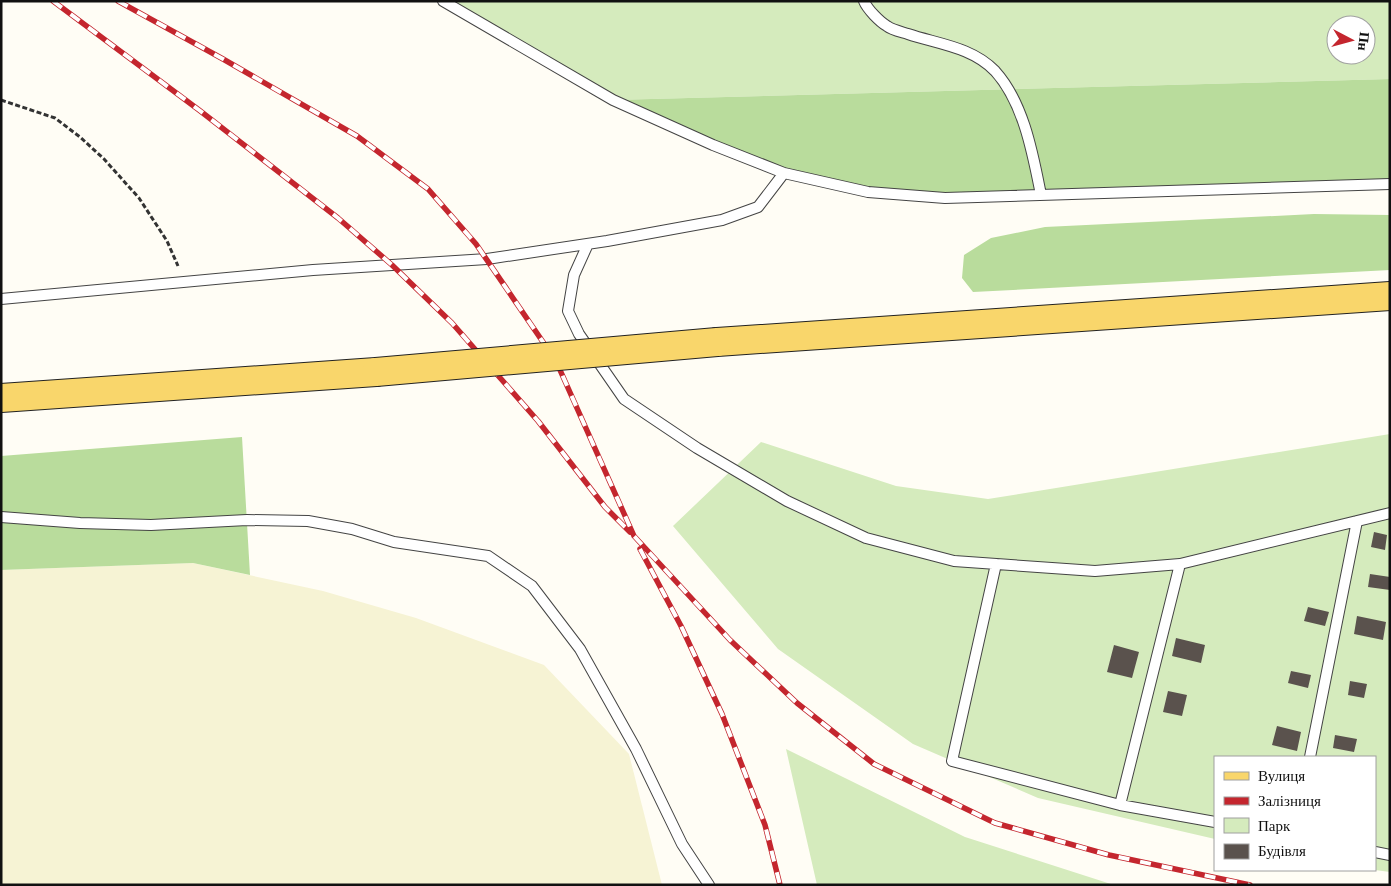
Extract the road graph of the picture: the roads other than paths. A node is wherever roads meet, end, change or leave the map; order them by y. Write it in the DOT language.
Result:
graph roads {
  1 [pos="443,1"];
  2 [pos="864,1"];
  3 [pos="784,172"];
  4 [pos="1390,184"];
  5 [pos="1041,195"];
  6 [pos="588,244"];
  7 [pos="1390,296"];
  8 [pos="1,299"];
  9 [pos="1,398"];
  10 [pos="1390,513"];
  11 [pos="1,517"];
  12 [pos="1357,521"];
  13 [pos="996,564"];
  14 [pos="1180,564"];
  15 [pos="1310,756"];
  16 [pos="1120,805"];
  17 [pos="1214,822"];
  18 [pos="1376,852"];
  19 [pos="1390,855"];
  20 [pos="709,885"];
  1 -- 3 [label="lane"];
  2 -- 5 [label="lane"];
  3 -- 5 [label="lane"];
  3 -- 6 [label="lane"];
  4 -- 5 [label="lane"];
  6 -- 8 [label="lane"];
  6 -- 13 [label="lane"];
  7 -- 9 [label="main road, bridge"];
  10 -- 12 [label="lane"];
  11 -- 20 [label="lane"];
  12 -- 14 [label="lane"];
  12 -- 15 [label="lane"];
  13 -- 14 [label="lane"];
  13 -- 16 [label="lane"];
  14 -- 16 [label="lane"];
  16 -- 17 [label="lane"];
  18 -- 19 [label="lane"];
}
